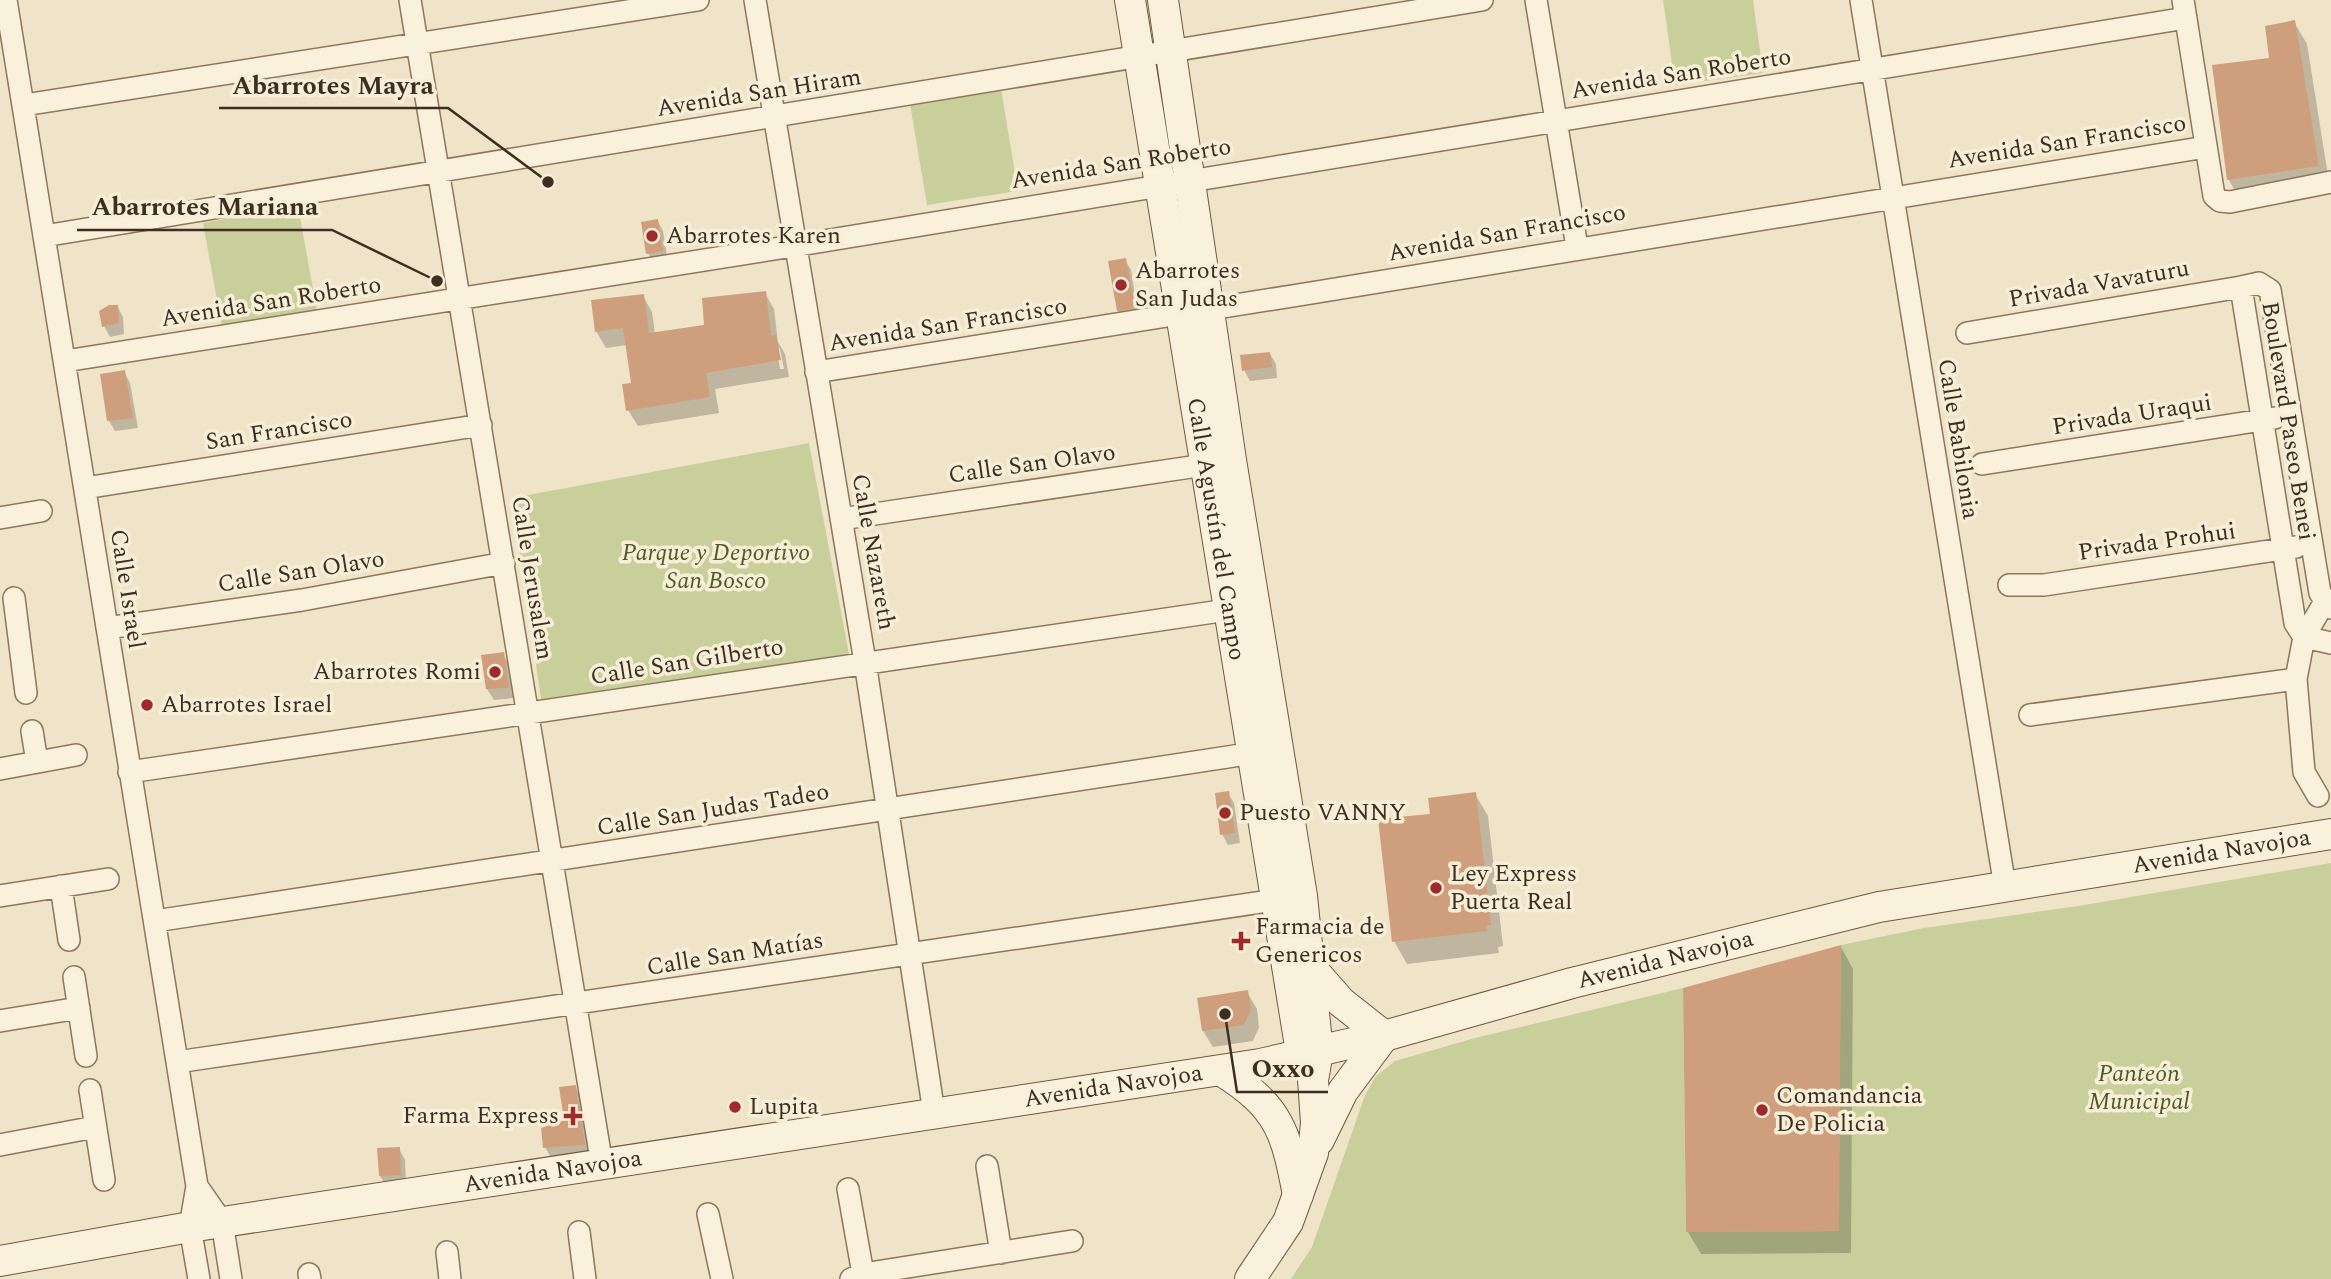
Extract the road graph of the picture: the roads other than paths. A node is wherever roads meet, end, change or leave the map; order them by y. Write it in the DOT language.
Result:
graph roads {
  1 [pos="410,0"];
  2 [pos="698,0"];
  3 [pos="755,0"];
  4 [pos="1130,0"];
  5 [pos="1163,0"];
  6 [pos="1482,0"];
  7 [pos="1536,0"];
  8 [pos="1861,0"];
  9 [pos="5,9"];
  10 [pos="2184,9"];
  11 [pos="417,43"];
  12 [pos="1171,52"];
  13 [pos="1140,57"];
  14 [pos="1872,69"];
  15 [pos="24,105"];
  16 [pos="773,117"];
  17 [pos="1555,120"];
  18 [pos="2206,147"];
  19 [pos="440,173"];
  20 [pos="1189,179"];
  21 [pos="2331,182"];
  22 [pos="1159,184"];
  23 [pos="1893,196"];
  24 [pos="44,236"];
  25 [pos="793,246"];
  26 [pos="1577,247"];
  27 [pos="2241,287"];
  28 [pos="459,299"];
  29 [pos="1209,311"];
  30 [pos="1180,316"];
  31 [pos="1967,333"];
  32 [pos="65,360"];
  33 [pos="816,372"];
  34 [pos="2291,415"];
  35 [pos="2262,420"];
  36 [pos="481,425"];
  37 [pos="1219,462"];
  38 [pos="1982,464"];
  39 [pos="85,488"];
  40 [pos="41,510"];
  41 [pos="0,518"];
  42 [pos="841,519"];
  43 [pos="2312,544"];
  44 [pos="2282,550"];
  45 [pos="504,563"];
  46 [pos="2009,585"];
  47 [pos="14,598"];
  48 [pos="2328,605"];
  49 [pos="1242,608"];
  50 [pos="107,628"];
  51 [pos="2304,637"];
  52 [pos="10,642"];
  53 [pos="2331,643"];
  54 [pos="865,662"];
  55 [pos="2296,679"];
  56 [pos="26,693"];
  57 [pos="526,713"];
  58 [pos="2030,715"];
  59 [pos="32,731"];
  60 [pos="1265,751"];
  61 [pos="76,755"];
  62 [pos="37,762"];
  63 [pos="0,769"];
  64 [pos="129,772"];
  65 [pos="2318,796"];
  66 [pos="886,809"];
  67 [pos="2331,834"];
  68 [pos="551,862"];
  69 [pos="108,879"];
  70 [pos="61,886"];
  71 [pos="2005,887"];
  72 [pos="0,896"];
  73 [pos="1289,898"];
  74 [pos="155,921"];
  75 [pos="68,940"];
  76 [pos="909,953"];
  77 [pos="1312,968"];
  78 [pos="74,977"];
  79 [pos="573,1006"];
  80 [pos="79,1007"];
  81 [pos="0,1021"];
  82 [pos="1384,1037"];
  83 [pos="86,1056"];
  84 [pos="177,1062"];
  85 [pos="1311,1062"];
  86 [pos="1222,1071"];
  87 [pos="90,1090"];
  88 [pos="934,1113"];
  89 [pos="95,1127"];
  90 [pos="0,1144"];
  91 [pos="1313,1153"];
  92 [pos="601,1165"];
  93 [pos="987,1166"];
  94 [pos="104,1180"];
  95 [pos="197,1186"];
  96 [pos="848,1189"];
  97 [pos="1299,1199"];
  98 [pos="708,1214"];
  99 [pos="222,1222"];
  100 [pos="190,1227"];
  101 [pos="579,1232"];
  102 [pos="1072,1241"];
  103 [pos="447,1252"];
  104 [pos="1001,1253"];
  105 [pos="2,1259"];
  106 [pos="857,1277"];
  107 [pos="199,1279"];
  108 [pos="231,1279"];
  109 [pos="450,1279"];
  110 [pos="584,1279"];
  111 [pos="722,1279"];
  112 [pos="1250,1279"];
  1 -- 11 [label="street, Calle Jerusalem"];
  2 -- 11 [label="street"];
  3 -- 16 [label="street, Calle Nazareth"];
  4 -- 13 [label="street, Calle Agustín del Campo"];
  5 -- 12 [label="street, Calle Agustín del Campo"];
  6 -- 12 [label="street, Avenida San Hiram"];
  7 -- 17 [label="street"];
  8 -- 14 [label="street, Calle Babilonia"];
  9 -- 15 [label="street, Calle Israel"];
  10 -- 14 [label="street, Avenida San Roberto"];
  10 -- 18 [label="street"];
  11 -- 15 [label="street"];
  11 -- 19 [label="street, Calle Jerusalem"];
  12 -- 13 [label="street, Avenida San Hiram"];
  12 -- 20 [label="street, Calle Agustín del Campo"];
  13 -- 16 [label="street, Avenida San Hiram"];
  13 -- 22 [label="street, Calle Agustín del Campo"];
  14 -- 17 [label="street, Avenida San Roberto"];
  14 -- 23 [label="street, Calle Babilonia"];
  15 -- 24 [label="street, Calle Israel"];
  16 -- 19 [label="street, Avenida San Hiram"];
  16 -- 25 [label="street, Calle Nazareth"];
  17 -- 20 [label="street, Avenida San Roberto"];
  17 -- 26 [label="street"];
  18 -- 21 [label="street"];
  18 -- 23 [label="street, Avenida San Francisco"];
  19 -- 24 [label="street, Avenida San Hiram"];
  19 -- 28 [label="street, Calle Jerusalem"];
  20 -- 22 [label="street, Avenida San Roberto"];
  20 -- 29 [label="street, Calle Agustín del Campo"];
  22 -- 25 [label="street, Avenida San Roberto"];
  22 -- 30 [label="street, Calle Agustín del Campo"];
  23 -- 26 [label="street, Avenida San Francisco"];
  23 -- 71 [label="street, Calle Babilonia"];
  24 -- 32 [label="street, Calle Israel"];
  25 -- 28 [label="street, Avenida San Roberto"];
  25 -- 33 [label="street, Calle Nazareth"];
  26 -- 29 [label="street, Avenida San Francisco"];
  27 -- 31 [label="street, Privada Vavaturu"];
  27 -- 34 [label="street, Boulevard Paseo Benei"];
  27 -- 35 [label="street, Boulevard Paseo Benei"];
  28 -- 32 [label="street, Avenida San Roberto"];
  28 -- 36 [label="street, Calle Jerusalem"];
  29 -- 30 [label="street, Avenida San Francisco"];
  29 -- 37 [label="street, Calle Agustín del Campo"];
  30 -- 33 [label="street, Avenida San Francisco"];
  30 -- 37 [label="street, Calle Agustín del Campo"];
  32 -- 39 [label="street, Calle Israel"];
  33 -- 42 [label="street, Calle Nazareth"];
  34 -- 35 [label="street, Privada Uraqui"];
  34 -- 43 [label="street, Boulevard Paseo Benei"];
  35 -- 38 [label="street, Privada Uraqui"];
  35 -- 44 [label="street, Boulevard Paseo Benei"];
  36 -- 39 [label="street, San Francisco"];
  36 -- 45 [label="street, Calle Jerusalem"];
  37 -- 42 [label="street, Calle San Olavo"];
  37 -- 49 [label="street, Calle Agustín del Campo"];
  39 -- 50 [label="street, Calle Israel"];
  40 -- 41 [label="street"];
  42 -- 54 [label="street, Calle Nazareth"];
  43 -- 44 [label="street, Privada Prohui"];
  43 -- 48 [label="street, Boulevard Paseo Benei"];
  44 -- 46 [label="street, Privada Prohui"];
  44 -- 51 [label="street, Boulevard Paseo Benei"];
  45 -- 50 [label="street, Calle San Olavo"];
  45 -- 57 [label="street, Calle Jerusalem"];
  47 -- 52 [label="street"];
  48 -- 51 [label="street"];
  49 -- 54 [label="street, Calle San Gilberto"];
  49 -- 60 [label="street, Calle Agustín del Campo"];
  50 -- 64 [label="street, Calle Israel"];
  51 -- 53 [label="street"];
  51 -- 55 [label="street"];
  52 -- 56 [label="street"];
  54 -- 57 [label="street, Calle San Gilberto"];
  54 -- 66 [label="street, Calle Nazareth"];
  55 -- 58 [label="street"];
  55 -- 65 [label="street"];
  57 -- 64 [label="street, Calle San Gilberto"];
  57 -- 68 [label="street, Calle Jerusalem"];
  59 -- 62 [label="street"];
  60 -- 66 [label="street, Calle San Judas Tadeo"];
  60 -- 73 [label="street, Calle Agustín del Campo"];
  61 -- 62 [label="street"];
  62 -- 63 [label="street"];
  64 -- 74 [label="street, Calle Israel"];
  66 -- 68 [label="street, Calle San Judas Tadeo"];
  66 -- 76 [label="street, Calle Nazareth"];
  67 -- 71 [label="street, Avenida Navojoa"];
  68 -- 74 [label="street, Calle San Judas Tadeo"];
  68 -- 79 [label="street, Calle Jerusalem"];
  69 -- 70 [label="street"];
  70 -- 72 [label="street"];
  70 -- 75 [label="street"];
  71 -- 82 [label="street, Avenida Navojoa"];
  73 -- 76 [label="street, Calle San Matías"];
  73 -- 77 [label="street, Calle Agustín del Campo"];
  73 -- 85 [label="street, Calle Agustín del Campo"];
  74 -- 84 [label="street, Calle Israel"];
  76 -- 79 [label="street, Calle San Matías"];
  76 -- 88 [label="street, Calle Nazareth"];
  77 -- 82 [label="street"];
  77 -- 85 [label="street, Calle Agustín del Campo"];
  78 -- 80 [label="street"];
  79 -- 84 [label="street, Calle San Matías"];
  79 -- 92 [label="street, Calle Jerusalem"];
  80 -- 81 [label="street"];
  80 -- 83 [label="street"];
  82 -- 85 [label="street, Avenida Navojoa"];
  82 -- 91 [label="street"];
  84 -- 95 [label="street, Calle Israel"];
  85 -- 86 [label="street, Avenida Navojoa"];
  85 -- 91 [label="street"];
  86 -- 88 [label="street, Avenida Navojoa"];
  86 -- 97 [label="street"];
  87 -- 89 [label="street"];
  88 -- 92 [label="street, Avenida Navojoa"];
  89 -- 90 [label="street"];
  89 -- 94 [label="street"];
  91 -- 97 [label="street"];
  92 -- 99 [label="street, Avenida Navojoa"];
  93 -- 104 [label="street"];
  95 -- 99 [label="street, Calle Israel"];
  95 -- 100 [label="street, Calle Israel"];
  96 -- 106 [label="street"];
  97 -- 112 [label="street"];
  98 -- 111 [label="street"];
  99 -- 100 [label="street, Avenida Navojoa"];
  99 -- 108 [label="street"];
  100 -- 105 [label="street, Avenida Navojoa"];
  100 -- 107 [label="street, Calle Israel"];
  101 -- 110 [label="street"];
  102 -- 104 [label="street"];
  103 -- 109 [label="street"];
  104 -- 106 [label="street"];
}
